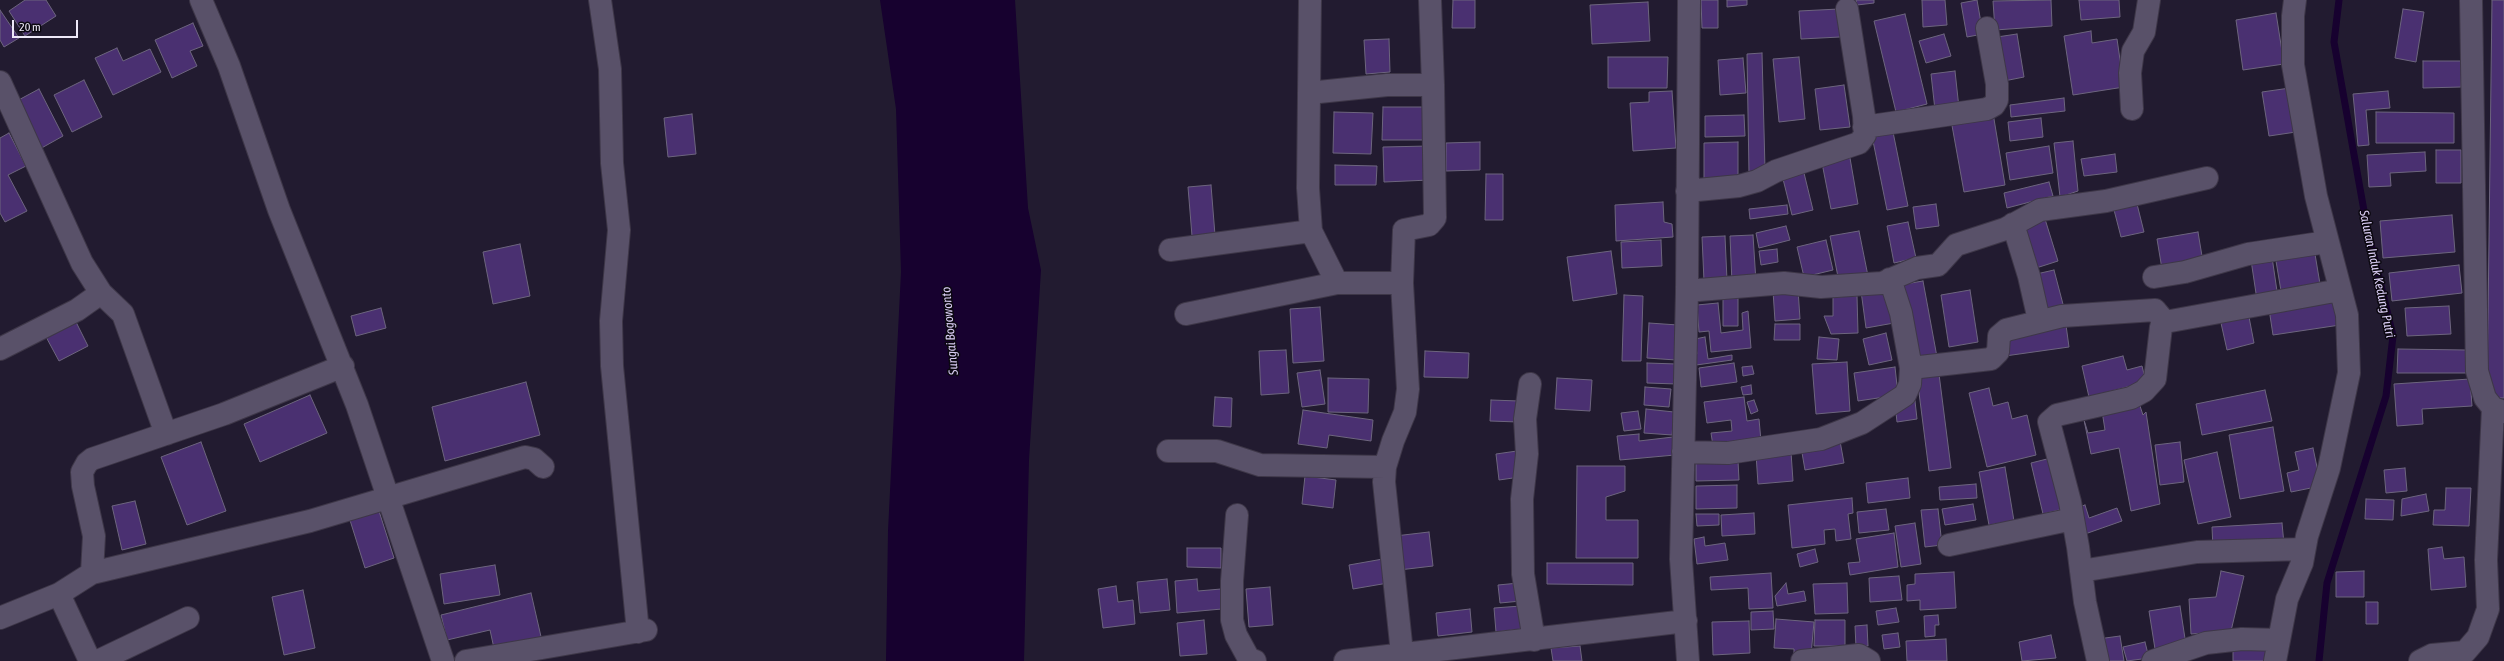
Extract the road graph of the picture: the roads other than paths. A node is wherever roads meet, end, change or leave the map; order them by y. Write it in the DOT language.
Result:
graph roads {
  1 [pos="201,0"];
  2 [pos="600,0"];
  3 [pos="1310,0"];
  4 [pos="1430,0"];
  5 [pos="1689,0"];
  6 [pos="2149,0"];
  7 [pos="2295,0"];
  8 [pos="2471,0"];
  9 [pos="1847,10"];
  10 [pos="1987,28"];
  11 [pos="0,82"];
  12 [pos="1433,85"];
  13 [pos="1309,93"];
  14 [pos="2132,110"];
  15 [pos="1864,127"];
  16 [pos="2207,178"];
  17 [pos="1687,191"];
  18 [pos="2013,224"];
  19 [pos="1311,231"];
  20 [pos="2327,242"];
  21 [pos="1170,250"];
  22 [pos="2154,277"];
  23 [pos="1890,279"];
  24 [pos="1337,283"];
  25 [pos="1402,283"];
  26 [pos="2340,290"];
  27 [pos="1687,291"];
  28 [pos="101,293"];
  29 [pos="1186,314"];
  30 [pos="2039,320"];
  31 [pos="2165,322"];
  32 [pos="0,349"];
  33 [pos="343,366"];
  34 [pos="1911,368"];
  35 [pos="1530,384"];
  36 [pos="2498,410"];
  37 [pos="166,434"];
  38 [pos="1168,451"];
  39 [pos="1683,452"];
  40 [pos="543,467"];
  41 [pos="1385,467"];
  42 [pos="389,498"];
  43 [pos="1236,515"];
  44 [pos="2073,519"];
  45 [pos="1949,545"];
  46 [pos="2304,549"];
  47 [pos="2081,571"];
  48 [pos="92,573"];
  49 [pos="59,594"];
  50 [pos="0,618"];
  51 [pos="188,618"];
  52 [pos="1686,621"];
  53 [pos="1534,640"];
  54 [pos="2277,651"];
  55 [pos="1402,653"];
  56 [pos="1245,660"];
  57 [pos="90,661"];
  58 [pos="98,661"];
  59 [pos="442,661"];
  60 [pos="466,661"];
  61 [pos="1345,661"];
  62 [pos="1688,661"];
  63 [pos="1802,661"];
  64 [pos="1869,661"];
  65 [pos="2098,661"];
  66 [pos="2153,661"];
  67 [pos="2420,661"];
  1 -- 33 [label="street"];
  2 -- 60 [label="street"];
  3 -- 13 [label="street"];
  4 -- 12 [label="street"];
  5 -- 17 [label="street"];
  6 -- 14 [label="street"];
  7 -- 20 [label="street"];
  8 -- 36 [label="street"];
  9 -- 15 [label="street"];
  10 -- 15 [label="street"];
  11 -- 28 [label="street"];
  12 -- 13 [label="street"];
  12 -- 25 [label="street"];
  13 -- 19 [label="street"];
  15 -- 17 [label="street"];
  16 -- 18 [label="street"];
  17 -- 27 [label="street"];
  18 -- 23 [label="street"];
  18 -- 30 [label="street"];
  19 -- 21 [label="street"];
  19 -- 24 [label="street"];
  20 -- 22 [label="street"];
  20 -- 26 [label="street"];
  23 -- 27 [label="street"];
  23 -- 34 [label="street"];
  24 -- 25 [label="street"];
  24 -- 29 [label="street"];
  25 -- 41 [label="street"];
  26 -- 31 [label="street"];
  26 -- 46 [label="street"];
  27 -- 39 [label="street"];
  28 -- 32 [label="street"];
  28 -- 37 [label="street"];
  30 -- 31 [label="street"];
  30 -- 34 [label="street"];
  31 -- 44 [label="street"];
  33 -- 37 [label="street"];
  33 -- 42 [label="street"];
  34 -- 39 [label="street"];
  35 -- 53 [label="street"];
  36 -- 67 [label="street"];
  37 -- 48 [label="street"];
  38 -- 41 [label="street"];
  39 -- 52 [label="street"];
  40 -- 42 [label="street"];
  41 -- 55 [label="street"];
  42 -- 48 [label="street"];
  42 -- 59 [label="street"];
  43 -- 56 [label="street"];
  44 -- 45 [label="street"];
  44 -- 47 [label="street"];
  46 -- 47 [label="street"];
  46 -- 54 [label="street"];
  47 -- 65 [label="street"];
  48 -- 49 [label="street"];
  49 -- 50 [label="street"];
  49 -- 57 [label="street"];
  51 -- 58 [label="street"];
  52 -- 53 [label="street"];
  52 -- 62 [label="street"];
  53 -- 55 [label="street"];
  54 -- 66 [label="street"];
  55 -- 61 [label="street"];
  63 -- 64 [label="street"];
}
